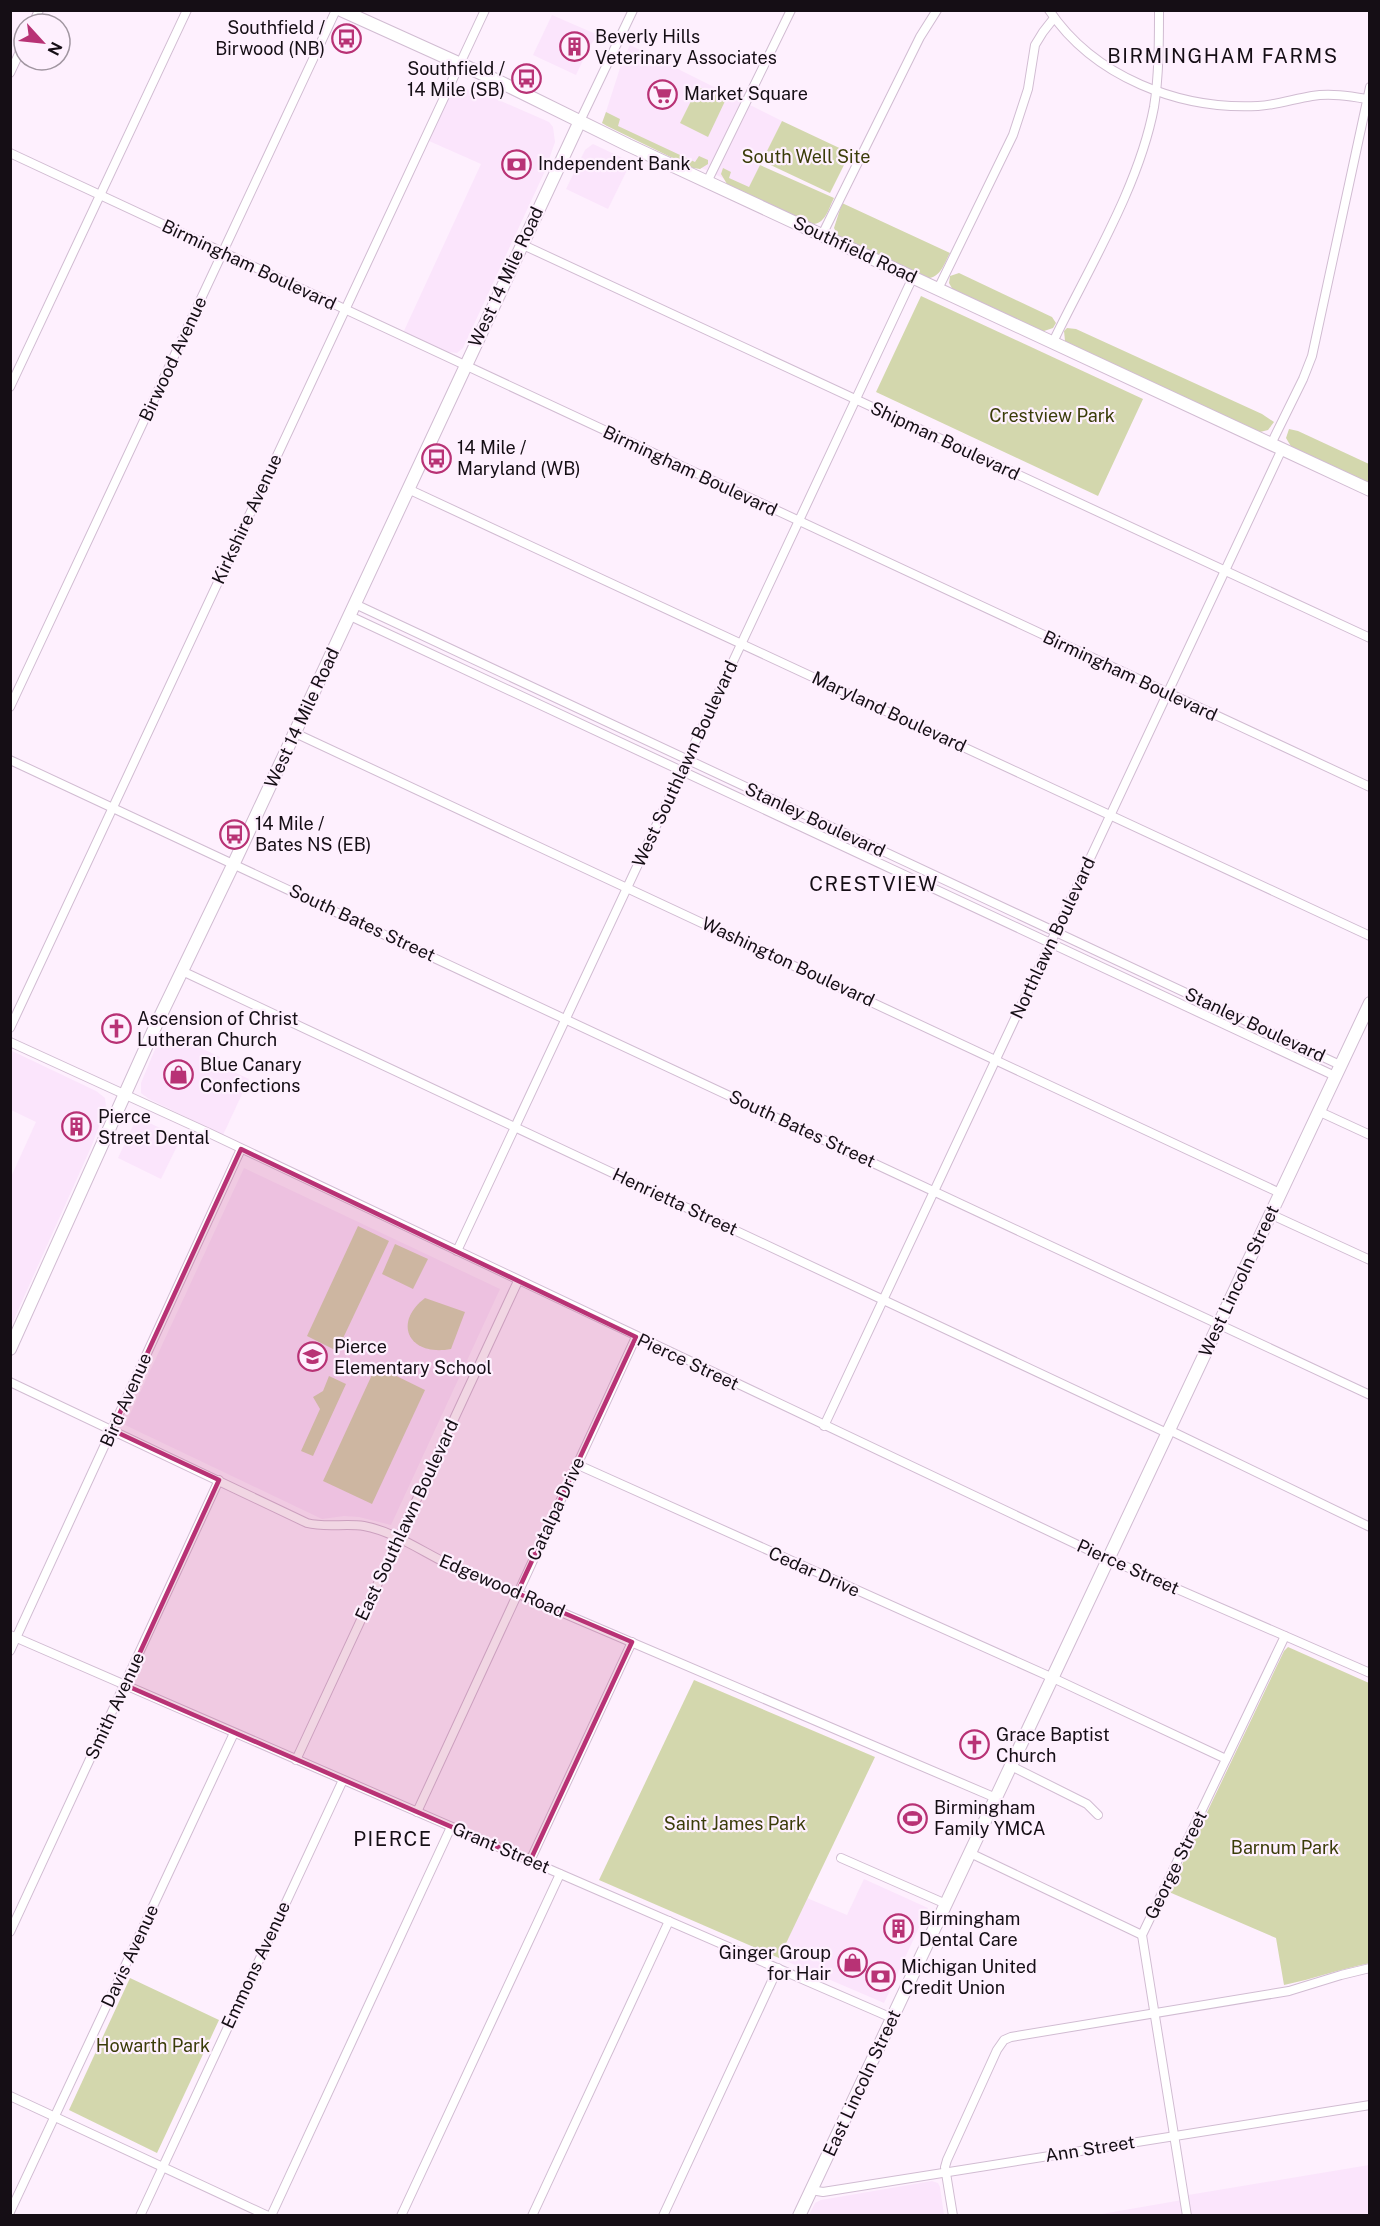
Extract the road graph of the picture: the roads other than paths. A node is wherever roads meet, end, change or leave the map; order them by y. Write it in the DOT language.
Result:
graph roads {
  1 [pos="187,10"];
  2 [pos="336,10"];
  3 [pos="341,10"];
  4 [pos="486,10"];
  5 [pos="633,10"];
  6 [pos="791,10"];
  7 [pos="937,10"];
  8 [pos="1159,10"];
  9 [pos="1051,14"];
  10 [pos="460,64"];
  11 [pos="1370,87"];
  12 [pos="1155,91"];
  13 [pos="1367,99"];
  14 [pos="580,121"];
  15 [pos="10,153"];
  16 [pos="707,182"];
  17 [pos="100,195"];
  18 [pos="822,235"];
  19 [pos="521,244"];
  20 [pos="222,253"];
  21 [pos="913,278"];
  22 [pos="938,289"];
  23 [pos="345,310"];
  24 [pos="1053,342"];
  25 [pos="465,366"];
  26 [pos="10,387"];
  27 [pos="856,399"];
  28 [pos="1277,447"];
  29 [pos="408,489"];
  30 [pos="1370,490"];
  31 [pos="799,521"];
  32 [pos="1225,571"];
  33 [pos="355,604"];
  34 [pos="350,616"];
  35 [pos="1370,638"];
  36 [pos="742,644"];
  37 [pos="524,683"];
  38 [pos="1168,693"];
  39 [pos="519,694"];
  40 [pos="10,708"];
  41 [pos="295,733"];
  42 [pos="10,760"];
  43 [pos="687,760"];
  44 [pos="682,770"];
  45 [pos="1370,787"];
  46 [pos="113,807"];
  47 [pos="1110,815"];
  48 [pos="877,849"];
  49 [pos="872,860"];
  50 [pos="234,863"];
  51 [pos="627,887"];
  52 [pos="1056,932"];
  53 [pos="1370,936"];
  54 [pos="1051,943"];
  55 [pos="182,971"];
  56 [pos="1184,992"];
  57 [pos="1179,1003"];
  58 [pos="1370,1003"];
  59 [pos="566,1019"];
  60 [pos="10,1028"];
  61 [pos="10,1042"];
  62 [pos="996,1060"];
  63 [pos="1338,1071"];
  64 [pos="124,1095"];
  65 [pos="1318,1111"];
  66 [pos="515,1127"];
  67 [pos="1370,1136"];
  68 [pos="241,1149"];
  69 [pos="935,1191"];
  70 [pos="1280,1193"];
  71 [pos="1270,1214"];
  72 [pos="457,1251"];
  73 [pos="1370,1260"];
  74 [pos="518,1281"];
  75 [pos="883,1300"];
  76 [pos="1218,1324"];
  77 [pos="636,1337"];
  78 [pos="10,1349"];
  79 [pos="10,1382"];
  80 [pos="1370,1395"];
  81 [pos="824,1426"];
  82 [pos="112,1430"];
  83 [pos="1168,1431"];
  84 [pos="576,1464"];
  85 [pos="219,1480"];
  86 [pos="1370,1527"];
  87 [pos="398,1539"];
  88 [pos="1108,1559"];
  89 [pos="518,1593"];
  90 [pos="14,1636"];
  91 [pos="1285,1636"];
  92 [pos="632,1642"];
  93 [pos="10,1651"];
  94 [pos="1370,1673"];
  95 [pos="1053,1678"];
  96 [pos="125,1685"];
  97 [pos="234,1732"];
  98 [pos="1226,1759"];
  99 [pos="296,1760"];
  100 [pos="1011,1766"];
  101 [pos="343,1780"];
  102 [pos="996,1798"];
  103 [pos="417,1812"];
  104 [pos="1098,1815"];
  105 [pos="452,1827"];
  106 [pos="970,1853"];
  107 [pos="841,1858"];
  108 [pos="530,1861"];
  109 [pos="560,1874"];
  110 [pos="946,1904"];
  111 [pos="669,1921"];
  112 [pos="10,1932"];
  113 [pos="1142,1935"];
  114 [pos="778,1968"];
  115 [pos="1370,1968"];
  116 [pos="1155,2014"];
  117 [pos="892,2018"];
  118 [pos="10,2096"];
  119 [pos="1370,2105"];
  120 [pos="55,2116"];
  121 [pos="1174,2136"];
  122 [pos="162,2166"];
  123 [pos="946,2173"];
  124 [pos="811,2190"];
  125 [pos="10,2212"];
  126 [pos="140,2216"];
  127 [pos="269,2216"];
  128 [pos="401,2216"];
  129 [pos="532,2216"];
  130 [pos="663,2216"];
  131 [pos="799,2216"];
  132 [pos="952,2216"];
  133 [pos="1186,2216"];
  1 -- 17 [label="street"];
  2 -- 20 [label="street, Birwood Avenue"];
  3 -- 10 [label="main road, Southfield Road"];
  4 -- 10 [label="street, Kirkshire Avenue"];
  5 -- 14 [label="street"];
  6 -- 16 [label="street"];
  7 -- 18 [label="street"];
  8 -- 12 [label="street"];
  9 -- 12 [label="street"];
  9 -- 22 [label="street"];
  10 -- 14 [label="main road, Southfield Road"];
  10 -- 23 [label="street, Kirkshire Avenue"];
  11 -- 13 [label="street, Northlawn Boulevard"];
  12 -- 13 [label="street"];
  12 -- 24 [label="street"];
  13 -- 28 [label="street, Northlawn Boulevard"];
  14 -- 16 [label="main road, Southfield Road"];
  14 -- 19 [label="main road, West 14 Mile Road"];
  15 -- 17 [label="street, Birmingham Boulevard"];
  16 -- 18 [label="main road, Southfield Road"];
  17 -- 20 [label="street, Birmingham Boulevard"];
  17 -- 26 [label="street"];
  18 -- 21 [label="main road, Southfield Road"];
  19 -- 25 [label="main road, West 14 Mile Road"];
  19 -- 27 [label="street, Shipman Boulevard"];
  20 -- 23 [label="street, Birmingham Boulevard"];
  20 -- 40 [label="street, Birwood Avenue"];
  21 -- 22 [label="main road, Southfield Road"];
  21 -- 27 [label="street, West Southlawn Boulevard"];
  22 -- 24 [label="main road, Southfield Road"];
  23 -- 25 [label="street, Birmingham Boulevard"];
  23 -- 46 [label="street, Kirkshire Avenue"];
  24 -- 28 [label="main road, Southfield Road"];
  25 -- 29 [label="main road, West 14 Mile Road"];
  25 -- 31 [label="street, Birmingham Boulevard"];
  27 -- 31 [label="street, West Southlawn Boulevard"];
  27 -- 32 [label="street, Shipman Boulevard"];
  28 -- 30 [label="main road, Southfield Road"];
  28 -- 32 [label="street, Northlawn Boulevard"];
  29 -- 33 [label="main road, West 14 Mile Road"];
  29 -- 36 [label="street, Maryland Boulevard"];
  31 -- 36 [label="street, West Southlawn Boulevard"];
  31 -- 38 [label="street, Birmingham Boulevard"];
  32 -- 35 [label="street, Shipman Boulevard"];
  32 -- 38 [label="street, Northlawn Boulevard"];
  33 -- 34 [label="main road, West 14 Mile Road"];
  33 -- 37 [label="street, Stanley Boulevard"];
  34 -- 39 [label="street, Stanley Boulevard"];
  34 -- 41 [label="main road, West 14 Mile Road"];
  36 -- 43 [label="street, West Southlawn Boulevard"];
  36 -- 47 [label="street, Maryland Boulevard"];
  37 -- 39 [label="street"];
  37 -- 43 [label="street, Stanley Boulevard"];
  38 -- 45 [label="street, Birmingham Boulevard"];
  38 -- 47 [label="street, Northlawn Boulevard"];
  39 -- 44 [label="street, Stanley Boulevard"];
  41 -- 50 [label="main road, West 14 Mile Road"];
  41 -- 51 [label="street, Washington Boulevard"];
  42 -- 46 [label="street, South Bates Street"];
  43 -- 44 [label="street, West Southlawn Boulevard"];
  43 -- 48 [label="street, Stanley Boulevard"];
  44 -- 49 [label="street, Stanley Boulevard"];
  44 -- 51 [label="street, West Southlawn Boulevard"];
  46 -- 50 [label="street, South Bates Street"];
  46 -- 60 [label="street, Kirkshire Avenue"];
  47 -- 52 [label="street, Northlawn Boulevard"];
  47 -- 53 [label="street, Maryland Boulevard"];
  48 -- 49 [label="street"];
  48 -- 52 [label="street, Stanley Boulevard"];
  49 -- 54 [label="street, Stanley Boulevard"];
  50 -- 55 [label="main road, West 14 Mile Road"];
  50 -- 59 [label="street, South Bates Street"];
  51 -- 59 [label="street, West Southlawn Boulevard"];
  51 -- 62 [label="street, Washington Boulevard"];
  52 -- 54 [label="street, Northlawn Boulevard"];
  52 -- 56 [label="street, Stanley Boulevard"];
  54 -- 57 [label="street, Stanley Boulevard"];
  54 -- 62 [label="street, Northlawn Boulevard"];
  55 -- 64 [label="main road, West 14 Mile Road"];
  55 -- 66 [label="street, Henrietta Street"];
  56 -- 57 [label="street"];
  56 -- 63 [label="street, Stanley Boulevard"];
  57 -- 63 [label="street, Stanley Boulevard"];
  58 -- 63 [label="main road, West Lincoln Street"];
  59 -- 66 [label="street, West Southlawn Boulevard"];
  59 -- 69 [label="street, South Bates Street"];
  61 -- 64 [label="street, Pierce Street"];
  62 -- 69 [label="street, Northlawn Boulevard"];
  62 -- 70 [label="street, Washington Boulevard"];
  63 -- 65 [label="main road, West Lincoln Street"];
  64 -- 68 [label="street, Pierce Street"];
  64 -- 78 [label="main road, West 14 Mile Road"];
  65 -- 67 [label="street"];
  65 -- 70 [label="main road, West Lincoln Street"];
  66 -- 72 [label="street, West Southlawn Boulevard"];
  66 -- 75 [label="street, Henrietta Street"];
  68 -- 72 [label="street, Pierce Street"];
  68 -- 82 [label="street, Bird Avenue"];
  69 -- 75 [label="street, Northlawn Boulevard"];
  69 -- 76 [label="street, South Bates Street"];
  70 -- 71 [label="main road, West Lincoln Street"];
  71 -- 73 [label="street"];
  71 -- 76 [label="main road, West Lincoln Street"];
  72 -- 74 [label="street, Pierce Street"];
  74 -- 77 [label="street, Pierce Street"];
  74 -- 87 [label="street, East Southlawn Boulevard"];
  75 -- 81 [label="street, Northlawn Boulevard"];
  75 -- 83 [label="street, Henrietta Street"];
  76 -- 80 [label="street, South Bates Street"];
  76 -- 83 [label="main road, West Lincoln Street"];
  77 -- 81 [label="street, Pierce Street"];
  77 -- 84 [label="street, Catalpa Drive"];
  79 -- 82 [label="street, Edgewood Road"];
  81 -- 88 [label="street, Pierce Street"];
  82 -- 85 [label="street, Edgewood Road"];
  82 -- 90 [label="street, Bird Avenue"];
  83 -- 86 [label="street, Henrietta Street"];
  83 -- 88 [label="main road, West Lincoln Street"];
  84 -- 89 [label="street, Catalpa Drive"];
  84 -- 95 [label="street, Cedar Drive"];
  85 -- 87 [label="street, Edgewood Road"];
  85 -- 96 [label="street, Smith Avenue"];
  87 -- 89 [label="street, Edgewood Road"];
  87 -- 99 [label="street, East Southlawn Boulevard"];
  88 -- 91 [label="street, Pierce Street"];
  88 -- 95 [label="main road, East Lincoln Street"];
  89 -- 92 [label="street, Edgewood Road"];
  89 -- 103 [label="street, Catalpa Drive"];
  90 -- 93 [label="street, Bird Avenue"];
  90 -- 96 [label="street, Grant Street"];
  91 -- 94 [label="street, Pierce Street"];
  91 -- 98 [label="street, George Street"];
  92 -- 102 [label="street, Edgewood Road"];
  92 -- 108 [label="street"];
  95 -- 98 [label="street, Cedar Drive"];
  95 -- 100 [label="main road, East Lincoln Street"];
  96 -- 97 [label="street, Grant Street"];
  96 -- 112 [label="street, Smith Avenue"];
  97 -- 99 [label="street, Grant Street"];
  97 -- 120 [label="street, Davis Avenue"];
  98 -- 113 [label="street, George Street"];
  99 -- 101 [label="street, Grant Street"];
  100 -- 102 [label="main road, East Lincoln Street"];
  100 -- 104 [label="street"];
  101 -- 103 [label="street, Grant Street"];
  101 -- 122 [label="street, Emmons Avenue"];
  102 -- 106 [label="main road, East Lincoln Street"];
  103 -- 105 [label="street, Grant Street"];
  105 -- 108 [label="street, Grant Street"];
  105 -- 127 [label="street"];
  106 -- 110 [label="main road, East Lincoln Street"];
  106 -- 113 [label="street"];
  107 -- 110 [label="street"];
  108 -- 109 [label="street, Grant Street"];
  109 -- 111 [label="street, Grant Street"];
  109 -- 128 [label="street"];
  110 -- 117 [label="main road, East Lincoln Street"];
  111 -- 114 [label="street, Grant Street"];
  111 -- 129 [label="street"];
  113 -- 116 [label="street, George Street"];
  114 -- 117 [label="street, Grant Street"];
  114 -- 130 [label="street"];
  115 -- 116 [label="street"];
  116 -- 121 [label="street, George Street"];
  116 -- 123 [label="street"];
  117 -- 124 [label="main road, East Lincoln Street"];
  118 -- 120 [label="street"];
  119 -- 121 [label="street, Ann Street"];
  120 -- 122 [label="street"];
  120 -- 125 [label="street, Davis Avenue"];
  121 -- 123 [label="street, Ann Street"];
  121 -- 133 [label="street, George Street"];
  122 -- 126 [label="street, Emmons Avenue"];
  122 -- 127 [label="street"];
  123 -- 124 [label="street, Ann Street"];
  123 -- 132 [label="street"];
  124 -- 131 [label="main road, East Lincoln Street"];
}
